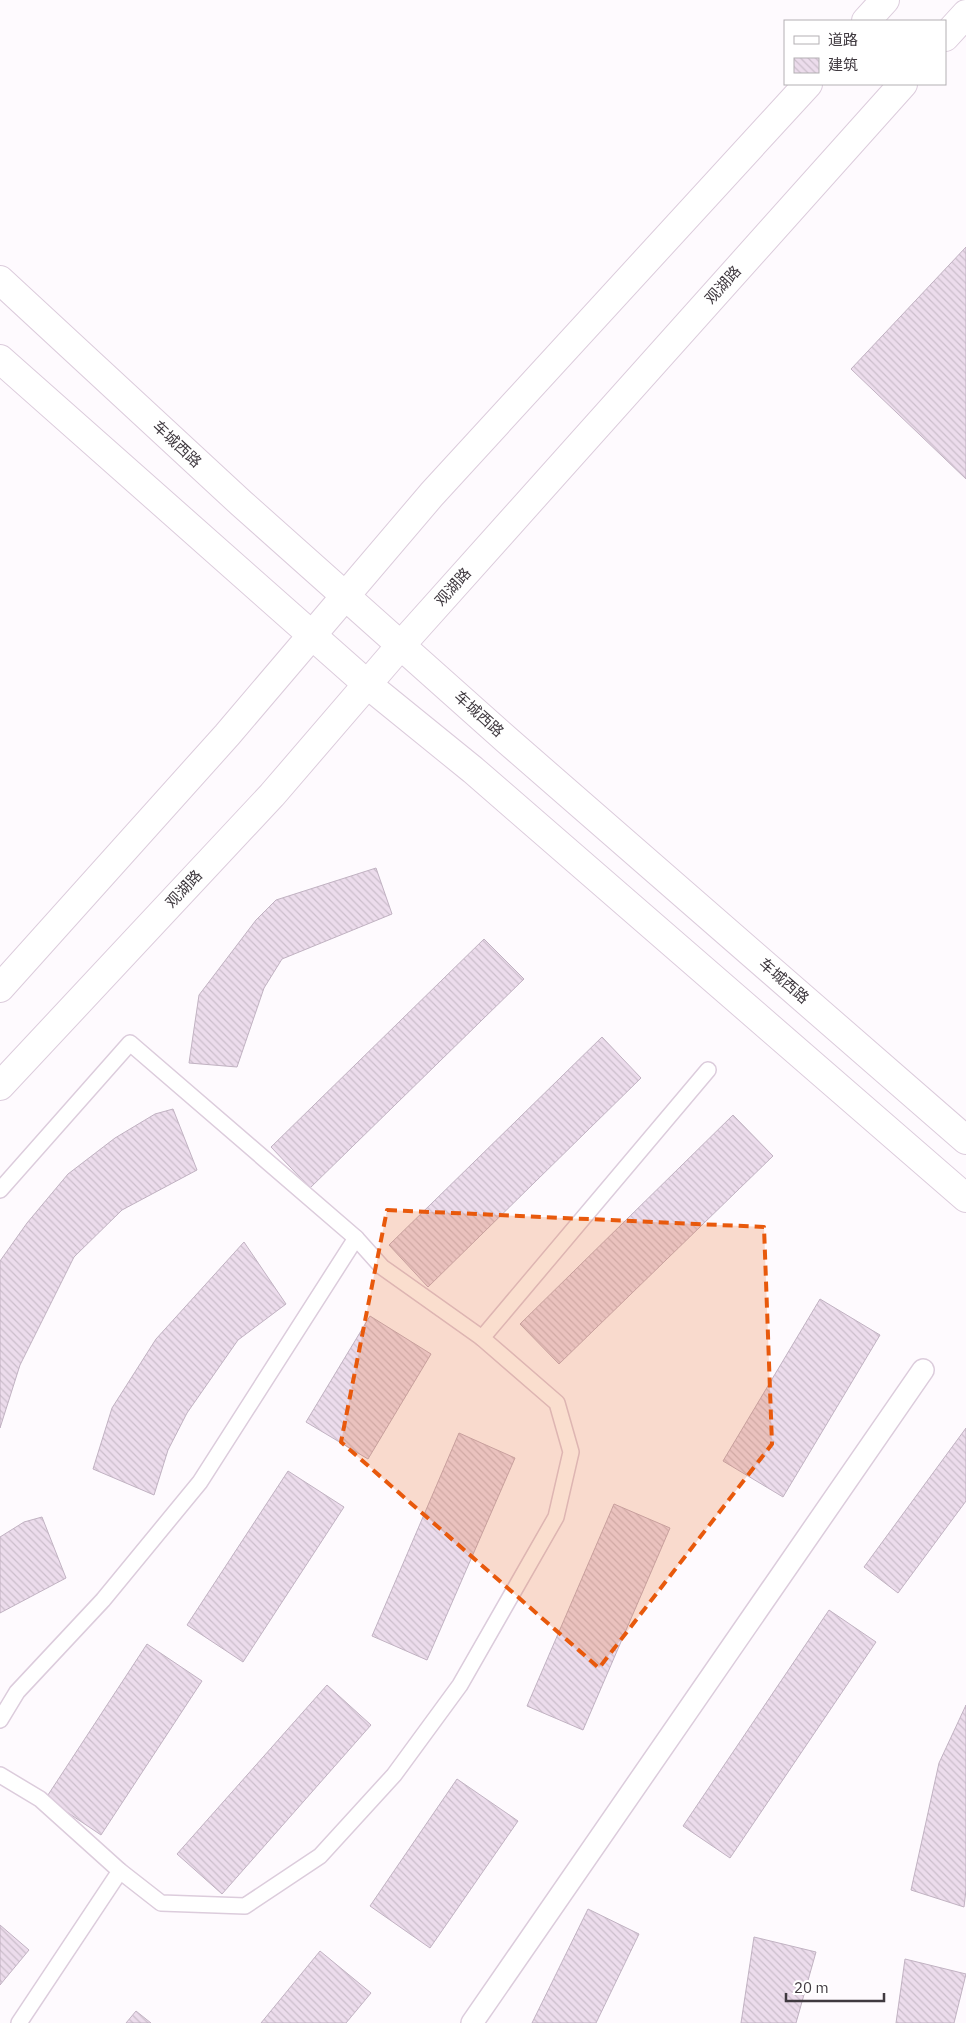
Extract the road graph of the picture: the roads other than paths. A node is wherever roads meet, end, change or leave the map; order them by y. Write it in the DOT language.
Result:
graph roads {
  1 [pos="885,0"];
  2 [pos="966,14"];
  3 [pos="867,20"];
  4 [pos="946,36"];
  5 [pos="807,85"];
  6 [pos="902,85"];
  7 [pos="0,280"];
  8 [pos="0,359"];
  9 [pos="346,594"];
  10 [pos="311,635"];
  11 [pos="400,644"];
  12 [pos="367,684"];
  13 [pos="0,988"];
  14 [pos="708,1070"];
  15 [pos="0,1086"];
  16 [pos="966,1140"];
  17 [pos="0,1190"];
  18 [pos="966,1198"];
  19 [pos="356,1238"];
  20 [pos="482,1338"];
  21 [pos="924,1370"];
  22 [pos="0,1720"];
  23 [pos="0,1776"];
  24 [pos="120,1871"];
  25 [pos="19,2023"];
  26 [pos="472,2023"];
  1 -- 3 [label="street"];
  2 -- 4 [label="street"];
  5 -- 9 [label="street"];
  6 -- 11 [label="street, 观湖路"];
  7 -- 9 [label="street, 车城西路"];
  8 -- 10 [label="street"];
  9 -- 10 [label="street"];
  9 -- 11 [label="street, 车城西路"];
  10 -- 12 [label="street"];
  10 -- 13 [label="street"];
  11 -- 12 [label="street, 观湖路"];
  11 -- 16 [label="street, 车城西路"];
  12 -- 15 [label="street, 观湖路"];
  12 -- 18 [label="street"];
  14 -- 20 [label="lane"];
  17 -- 19 [label="lane"];
  19 -- 20 [label="lane"];
  19 -- 22 [label="lane"];
  20 -- 24 [label="lane"];
  21 -- 26 [label="street"];
  23 -- 24 [label="lane"];
  24 -- 25 [label="lane"];
}
